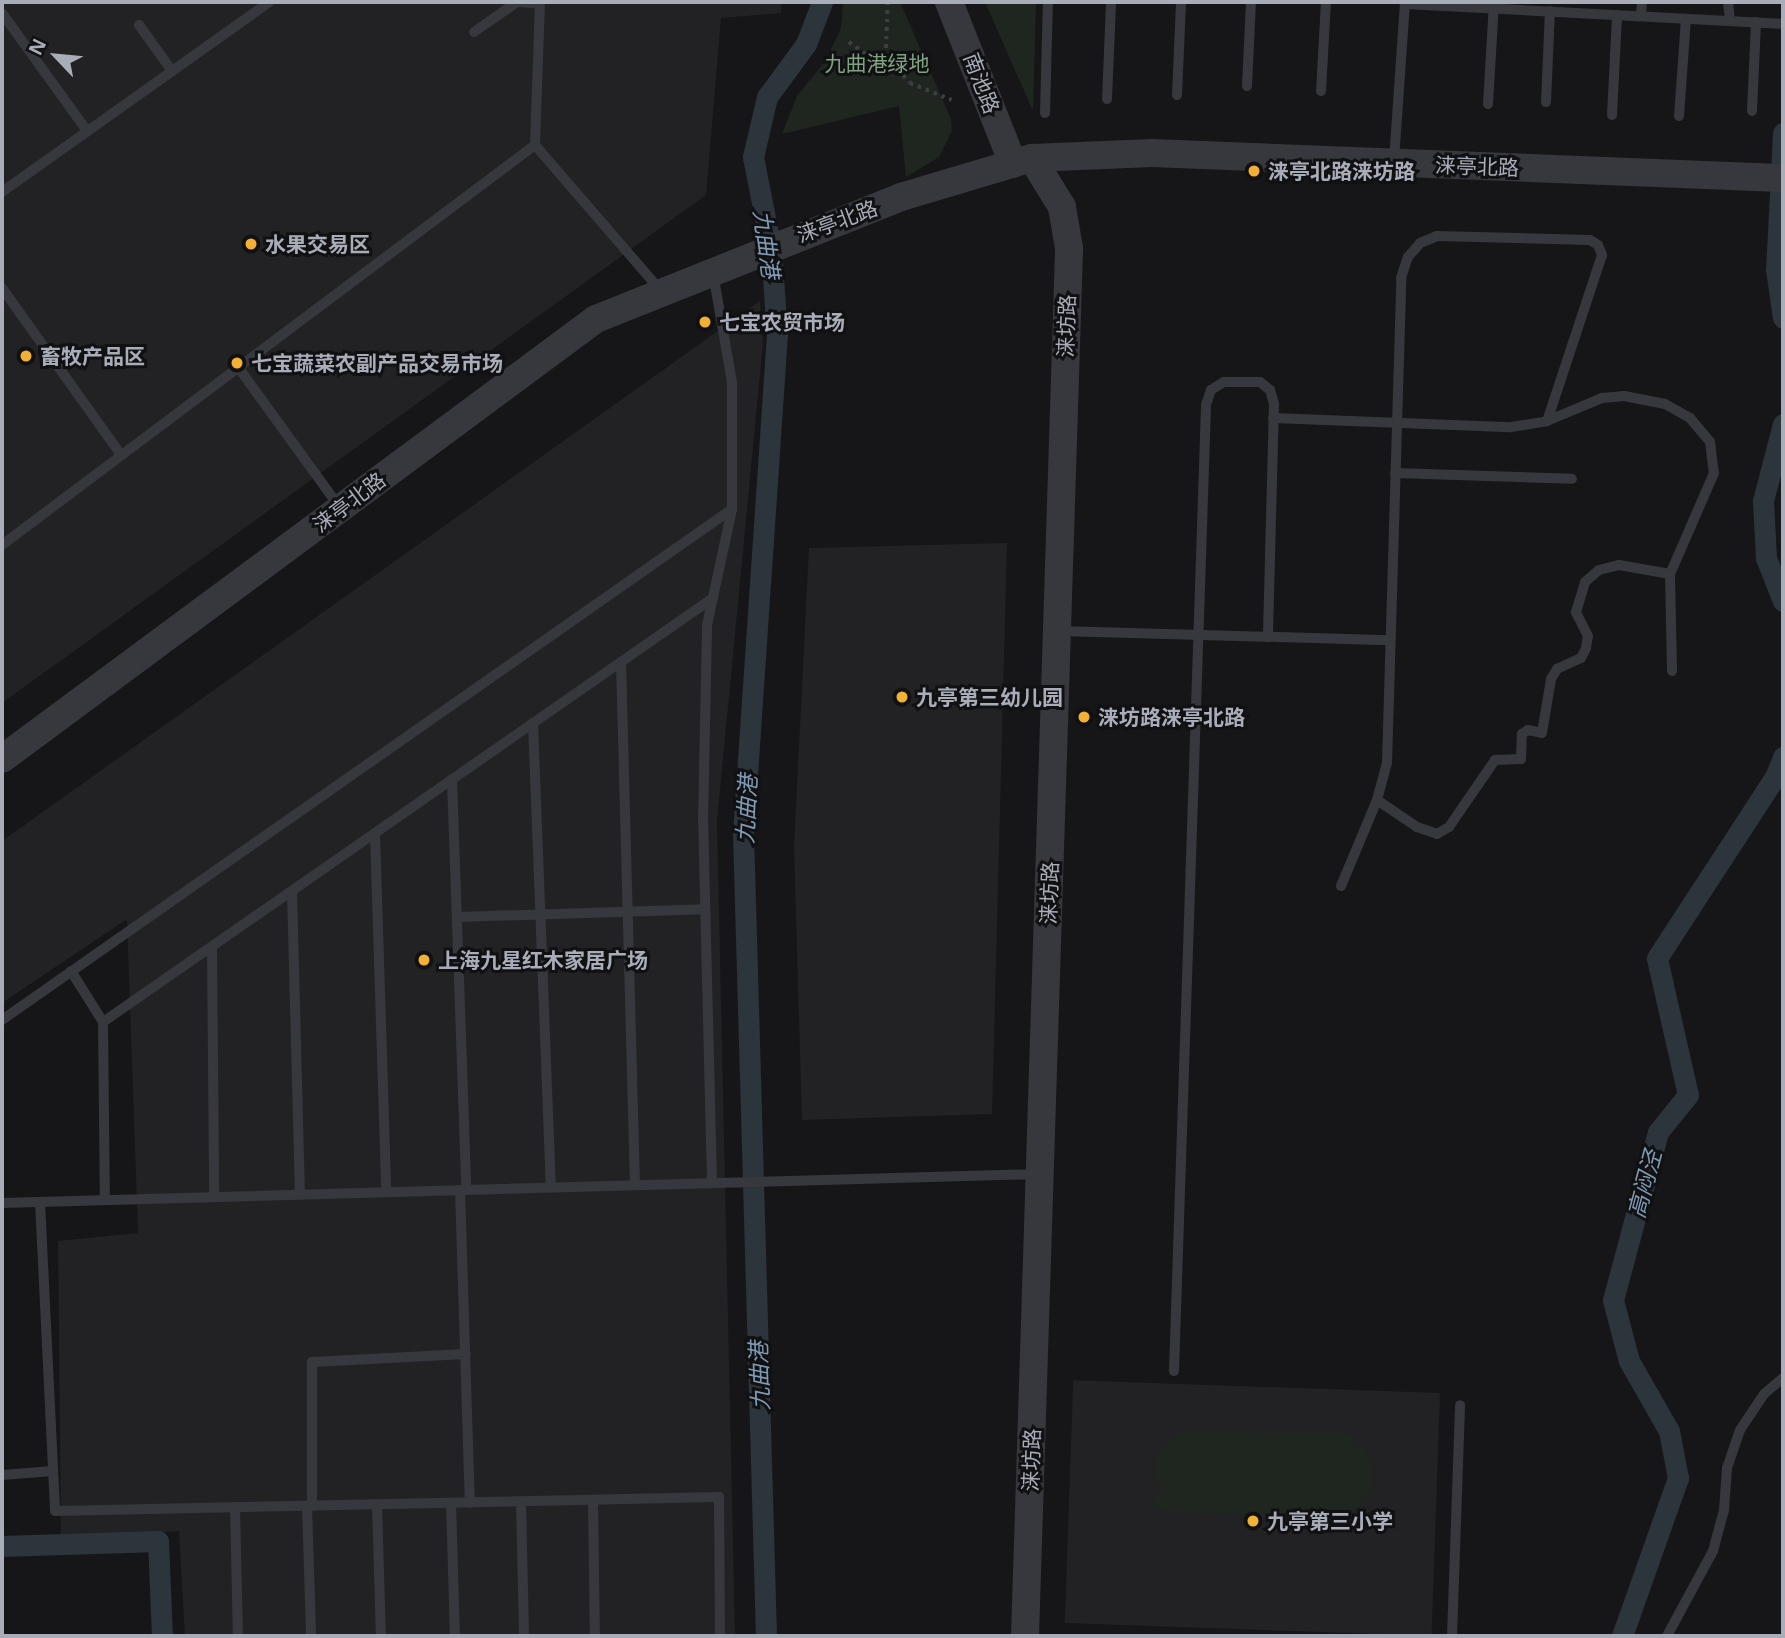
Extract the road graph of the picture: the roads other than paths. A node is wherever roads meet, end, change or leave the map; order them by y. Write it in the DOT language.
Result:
graph roads {
  1 [pos="540,2"];
  2 [pos="949,2"];
  3 [pos="1048,2"];
  4 [pos="1111,2"];
  5 [pos="1181,2"];
  6 [pos="1251,2"];
  7 [pos="1326,2"];
  8 [pos="1642,2"];
  9 [pos="1728,2"];
  10 [pos="267,3"];
  11 [pos="1405,3"];
  12 [pos="1494,5"];
  13 [pos="1573,7"];
  14 [pos="1550,11"];
  15 [pos="2,13"];
  16 [pos="1617,15"];
  17 [pos="1641,16"];
  18 [pos="1686,19"];
  19 [pos="1730,21"];
  20 [pos="1756,22"];
  21 [pos="1783,24"];
  22 [pos="139,25"];
  23 [pos="474,32"];
  24 [pos="172,71"];
  25 [pos="1247,86"];
  26 [pos="1321,91"];
  27 [pos="1177,95"];
  28 [pos="1107,99"];
  29 [pos="1546,103"];
  30 [pos="1488,104"];
  31 [pos="1752,111"];
  32 [pos="1045,113"];
  33 [pos="1612,115"];
  34 [pos="1679,116"];
  35 [pos="87,131"];
  36 [pos="535,145"];
  37 [pos="1023,161"];
  38 [pos="1394,163"];
  39 [pos="1783,178"];
  40 [pos="2,192"];
  41 [pos="724,266"];
  42 [pos="2,288"];
  43 [pos="662,291"];
  44 [pos="238,368"];
  45 [pos="1273,418"];
  46 [pos="1547,421"];
  47 [pos="1396,423"];
  48 [pos="121,455"];
  49 [pos="1395,473"];
  50 [pos="1572,479"];
  51 [pos="340,508"];
  52 [pos="732,509"];
  53 [pos="2,545"];
  54 [pos="1671,574"];
  55 [pos="713,598"];
  56 [pos="1057,631"];
  57 [pos="1198,635"];
  58 [pos="1268,636"];
  59 [pos="1390,640"];
  60 [pos="621,662"];
  61 [pos="1672,671"];
  62 [pos="533,723"];
  63 [pos="3,757"];
  64 [pos="453,779"];
  65 [pos="1377,800"];
  66 [pos="375,833"];
  67 [pos="1341,886"];
  68 [pos="292,891"];
  69 [pos="705,909"];
  70 [pos="628,911"];
  71 [pos="540,914"];
  72 [pos="457,917"];
  73 [pos="212,947"];
  74 [pos="71,971"];
  75 [pos="2,1020"];
  76 [pos="103,1022"];
  77 [pos="1040,1174"];
  78 [pos="715,1182"];
  79 [pos="635,1185"];
  80 [pos="551,1187"];
  81 [pos="463,1190"];
  82 [pos="386,1192"];
  83 [pos="300,1194"];
  84 [pos="214,1196"];
  85 [pos="105,1200"];
  86 [pos="40,1202"];
  87 [pos="2,1203"];
  88 [pos="466,1354"];
  89 [pos="1174,1371"];
  90 [pos="1783,1378"];
  91 [pos="1460,1405"];
  92 [pos="53,1471"];
  93 [pos="2,1475"];
  94 [pos="593,1501"];
  95 [pos="521,1502"];
  96 [pos="451,1503"];
  97 [pos="470,1503"];
  98 [pos="377,1505"];
  99 [pos="310,1506"];
  100 [pos="234,1507"];
  101 [pos="237,1636"];
  102 [pos="312,1636"];
  103 [pos="381,1636"];
  104 [pos="455,1636"];
  105 [pos="524,1636"];
  106 [pos="594,1636"];
  107 [pos="720,1636"];
  108 [pos="1025,1636"];
  109 [pos="1452,1636"];
  110 [pos="1667,1636"];
  1 -- 23 [label="lane"];
  1 -- 36 [label="lane"];
  2 -- 37 [label="street, 南池路"];
  3 -- 32 [label="lane"];
  4 -- 28 [label="lane"];
  5 -- 27 [label="lane"];
  6 -- 25 [label="lane"];
  7 -- 26 [label="lane"];
  8 -- 17 [label="lane"];
  9 -- 19 [label="lane"];
  10 -- 24 [label="lane"];
  11 -- 12 [label="lane"];
  11 -- 38 [label="lane"];
  12 -- 14 [label="lane"];
  12 -- 30 [label="lane"];
  13 -- 14 [label="lane"];
  13 -- 16 [label="lane"];
  14 -- 29 [label="lane"];
  15 -- 35 [label="lane"];
  16 -- 17 [label="lane"];
  16 -- 33 [label="lane"];
  17 -- 18 [label="lane"];
  18 -- 19 [label="lane"];
  18 -- 34 [label="lane"];
  19 -- 20 [label="lane"];
  20 -- 21 [label="lane"];
  20 -- 31 [label="lane"];
  22 -- 24 [label="lane"];
  24 -- 35 [label="lane"];
  35 -- 40 [label="lane"];
  36 -- 43 [label="lane"];
  36 -- 44 [label="lane"];
  37 -- 38 [label="street, 涞亭北路"];
  37 -- 41 [label="street, 涞亭北路"];
  37 -- 56 [label="street, 涞坊路"];
  38 -- 39 [label="street, 涞亭北路"];
  41 -- 43 [label="street, 涞亭北路"];
  41 -- 52 [label="lane"];
  42 -- 48 [label="lane"];
  43 -- 51 [label="street, 涞亭北路"];
  44 -- 48 [label="lane"];
  44 -- 51 [label="lane"];
  45 -- 47 [label="lane"];
  45 -- 57 [label="lane"];
  45 -- 58 [label="lane"];
  46 -- 47 [label="lane"];
  46 -- 47 [label="lane"];
  46 -- 54 [label="lane"];
  47 -- 49 [label="lane"];
  48 -- 53 [label="lane"];
  49 -- 50 [label="lane"];
  49 -- 59 [label="lane"];
  51 -- 63 [label="street, 涞亭北路"];
  52 -- 55 [label="lane"];
  52 -- 74 [label="lane"];
  54 -- 61 [label="lane"];
  54 -- 65 [label="lane"];
  55 -- 60 [label="lane"];
  55 -- 69 [label="lane"];
  56 -- 57 [label="lane"];
  56 -- 77 [label="street, 涞坊路"];
  57 -- 58 [label="lane"];
  57 -- 89 [label="lane"];
  58 -- 59 [label="lane"];
  59 -- 65 [label="lane"];
  60 -- 62 [label="lane"];
  60 -- 70 [label="lane"];
  62 -- 64 [label="lane"];
  62 -- 71 [label="lane"];
  64 -- 66 [label="lane"];
  64 -- 72 [label="lane"];
  65 -- 67 [label="lane"];
  66 -- 68 [label="lane"];
  66 -- 82 [label="lane"];
  68 -- 73 [label="lane"];
  68 -- 83 [label="lane"];
  69 -- 70 [label="lane"];
  69 -- 78 [label="lane"];
  70 -- 71 [label="lane"];
  70 -- 79 [label="lane"];
  71 -- 72 [label="lane"];
  71 -- 80 [label="lane"];
  72 -- 81 [label="lane"];
  73 -- 76 [label="lane"];
  73 -- 84 [label="lane"];
  74 -- 75 [label="lane"];
  74 -- 76 [label="lane"];
  76 -- 85 [label="lane"];
  77 -- 78 [label="lane"];
  77 -- 108 [label="street, 涞坊路"];
  78 -- 79 [label="lane"];
  79 -- 80 [label="lane"];
  80 -- 81 [label="lane"];
  81 -- 82 [label="lane"];
  81 -- 88 [label="lane"];
  82 -- 83 [label="lane"];
  83 -- 84 [label="lane"];
  84 -- 85 [label="lane"];
  85 -- 86 [label="lane"];
  86 -- 87 [label="lane"];
  86 -- 92 [label="lane"];
  88 -- 97 [label="lane"];
  88 -- 99 [label="lane"];
  90 -- 110 [label="lane"];
  91 -- 109 [label="lane"];
  92 -- 93 [label="lane"];
  92 -- 100 [label="lane"];
  94 -- 95 [label="lane"];
  94 -- 106 [label="lane"];
  94 -- 107 [label="lane"];
  95 -- 97 [label="lane"];
  95 -- 105 [label="lane"];
  96 -- 97 [label="lane"];
  96 -- 98 [label="lane"];
  96 -- 104 [label="lane"];
  98 -- 99 [label="lane"];
  98 -- 103 [label="lane"];
  99 -- 100 [label="lane"];
  99 -- 102 [label="lane"];
  100 -- 101 [label="lane"];
}
